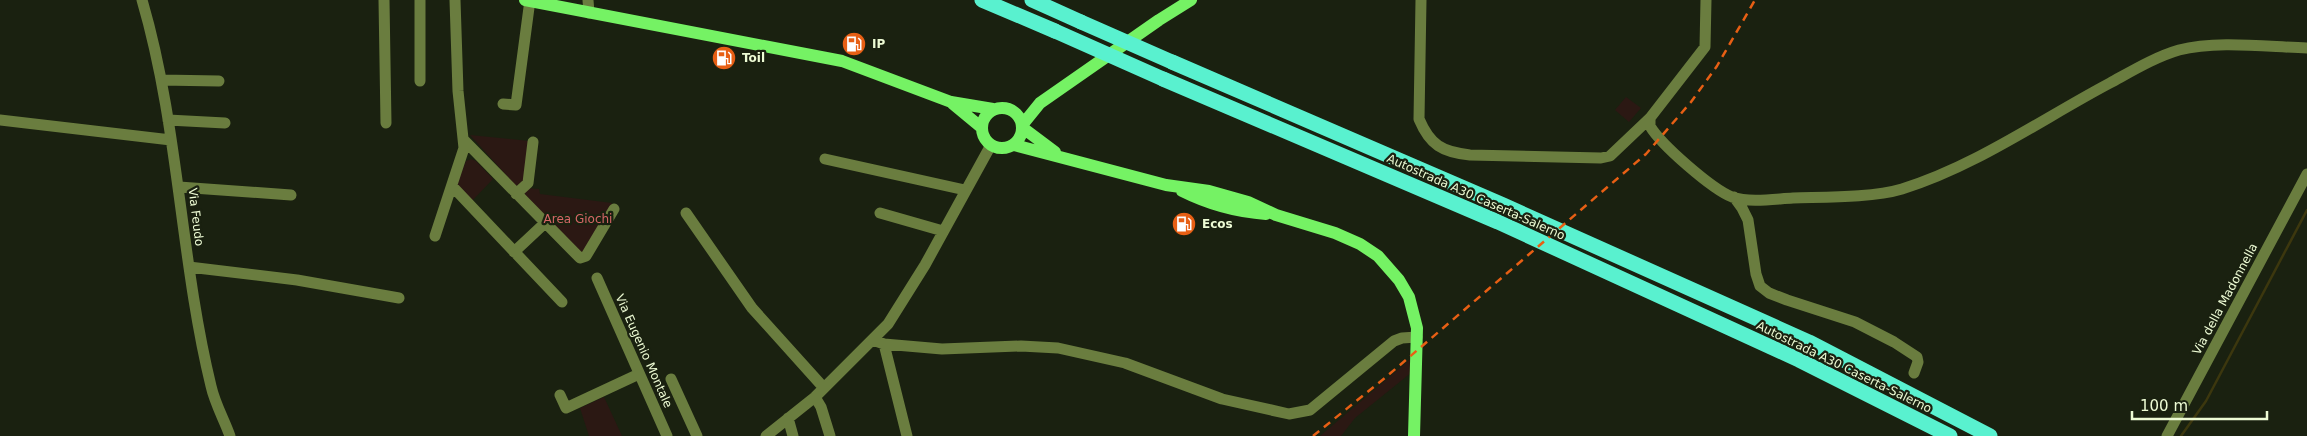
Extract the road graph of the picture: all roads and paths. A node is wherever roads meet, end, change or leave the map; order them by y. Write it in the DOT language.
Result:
graph roads {
  1 [pos="142,0"];
  2 [pos="384,0"];
  3 [pos="420,0"];
  4 [pos="456,0"];
  5 [pos="528,0"];
  6 [pos="982,0"];
  7 [pos="1032,0"];
  8 [pos="1191,0"];
  9 [pos="1421,0"];
  10 [pos="1706,0"];
  11 [pos="588,6"];
  12 [pos="2307,48"];
  13 [pos="161,80"];
  14 [pos="219,81"];
  15 [pos="420,81"];
  16 [pos="951,102"];
  17 [pos="1040,103"];
  18 [pos="502,104"];
  19 [pos="993,109"];
  20 [pos="1011,109"];
  21 [pos="1650,118"];
  22 [pos="0,120"];
  23 [pos="168,120"];
  24 [pos="225,123"];
  25 [pos="386,123"];
  26 [pos="1023,126"];
  27 [pos="982,128"];
  28 [pos="464,139"];
  29 [pos="172,140"];
  30 [pos="533,142"];
  31 [pos="991,145"];
  32 [pos="1014,145"];
  33 [pos="1066,158"];
  34 [pos="825,159"];
  35 [pos="2307,174"];
  36 [pos="179,186"];
  37 [pos="452,186"];
  38 [pos="965,190"];
  39 [pos="516,194"];
  40 [pos="291,195"];
  41 [pos="1734,197"];
  42 [pos="614,209"];
  43 [pos="686,213"];
  44 [pos="880,213"];
  45 [pos="545,223"];
  46 [pos="944,231"];
  47 [pos="435,236"];
  48 [pos="514,252"];
  49 [pos="189,267"];
  50 [pos="597,278"];
  51 [pos="399,298"];
  52 [pos="562,302"];
  53 [pos="1417,332"];
  54 [pos="873,340"];
  55 [pos="884,344"];
  56 [pos="1914,373"];
  57 [pos="639,374"];
  58 [pos="671,379"];
  59 [pos="824,388"];
  60 [pos="560,395"];
  61 [pos="815,397"];
  62 [pos="788,418"];
  63 [pos="230,436"];
  64 [pos="667,436"];
  65 [pos="696,436"];
  66 [pos="766,436"];
  67 [pos="794,436"];
  68 [pos="830,436"];
  69 [pos="907,436"];
  70 [pos="1414,436"];
  71 [pos="1950,436"];
  72 [pos="1990,436"];
  73 [pos="2167,436"];
  1 -- 13 [label="street, Via Feudo"];
  2 -- 25 [label="street"];
  3 -- 15 [label="street"];
  4 -- 28 [label="street"];
  5 -- 11 [label="main road"];
  5 -- 18 [label="street"];
  6 -- 71 [label="highway, Autostrada A30 Caserta-Salerno, bridge"];
  7 -- 72 [label="highway, Autostrada A30 Caserta-Salerno, bridge"];
  8 -- 17 [label="main road"];
  9 -- 21 [label="street"];
  10 -- 21 [label="street"];
  11 -- 16 [label="main road"];
  12 -- 41 [label="street"];
  13 -- 14 [label="street"];
  13 -- 23 [label="street, Via Feudo"];
  16 -- 19 [label="main road"];
  16 -- 27 [label="main road"];
  17 -- 20 [label="main road"];
  17 -- 26 [label="main road"];
  19 -- 20 [label="main road"];
  19 -- 27 [label="main road"];
  20 -- 26 [label="main road"];
  21 -- 41 [label="street"];
  22 -- 29 [label="street"];
  23 -- 24 [label="street"];
  23 -- 29 [label="street, Via Feudo"];
  26 -- 32 [label="main road"];
  26 -- 33 [label="main road"];
  27 -- 31 [label="main road"];
  28 -- 37 [label="street"];
  28 -- 39 [label="street"];
  29 -- 36 [label="street, Via Feudo"];
  30 -- 39 [label="street"];
  31 -- 32 [label="main road"];
  31 -- 38 [label="street"];
  32 -- 33 [label="main road"];
  33 -- 53 [label="main road"];
  34 -- 38 [label="street"];
  35 -- 73 [label="street, Via della Madonnella"];
  36 -- 40 [label="street"];
  36 -- 49 [label="street, Via Feudo"];
  37 -- 47 [label="street"];
  37 -- 48 [label="street"];
  38 -- 46 [label="street"];
  39 -- 45 [label="street"];
  41 -- 56 [label="street"];
  42 -- 45 [label="street"];
  43 -- 59 [label="street"];
  44 -- 46 [label="street"];
  45 -- 48 [label="street"];
  46 -- 54 [label="street"];
  48 -- 52 [label="street"];
  49 -- 51 [label="street"];
  49 -- 63 [label="street, Via Feudo"];
  50 -- 57 [label="street, Via Eugenio Montale"];
  53 -- 55 [label="street"];
  53 -- 70 [label="main road"];
  54 -- 55 [label="street"];
  54 -- 59 [label="street"];
  55 -- 69 [label="street"];
  57 -- 60 [label="street"];
  57 -- 64 [label="street, Via Eugenio Montale"];
  58 -- 65 [label="street"];
  59 -- 61 [label="street"];
  61 -- 62 [label="street"];
  61 -- 68 [label="street"];
  62 -- 66 [label="street"];
  62 -- 67 [label="street"];
}
